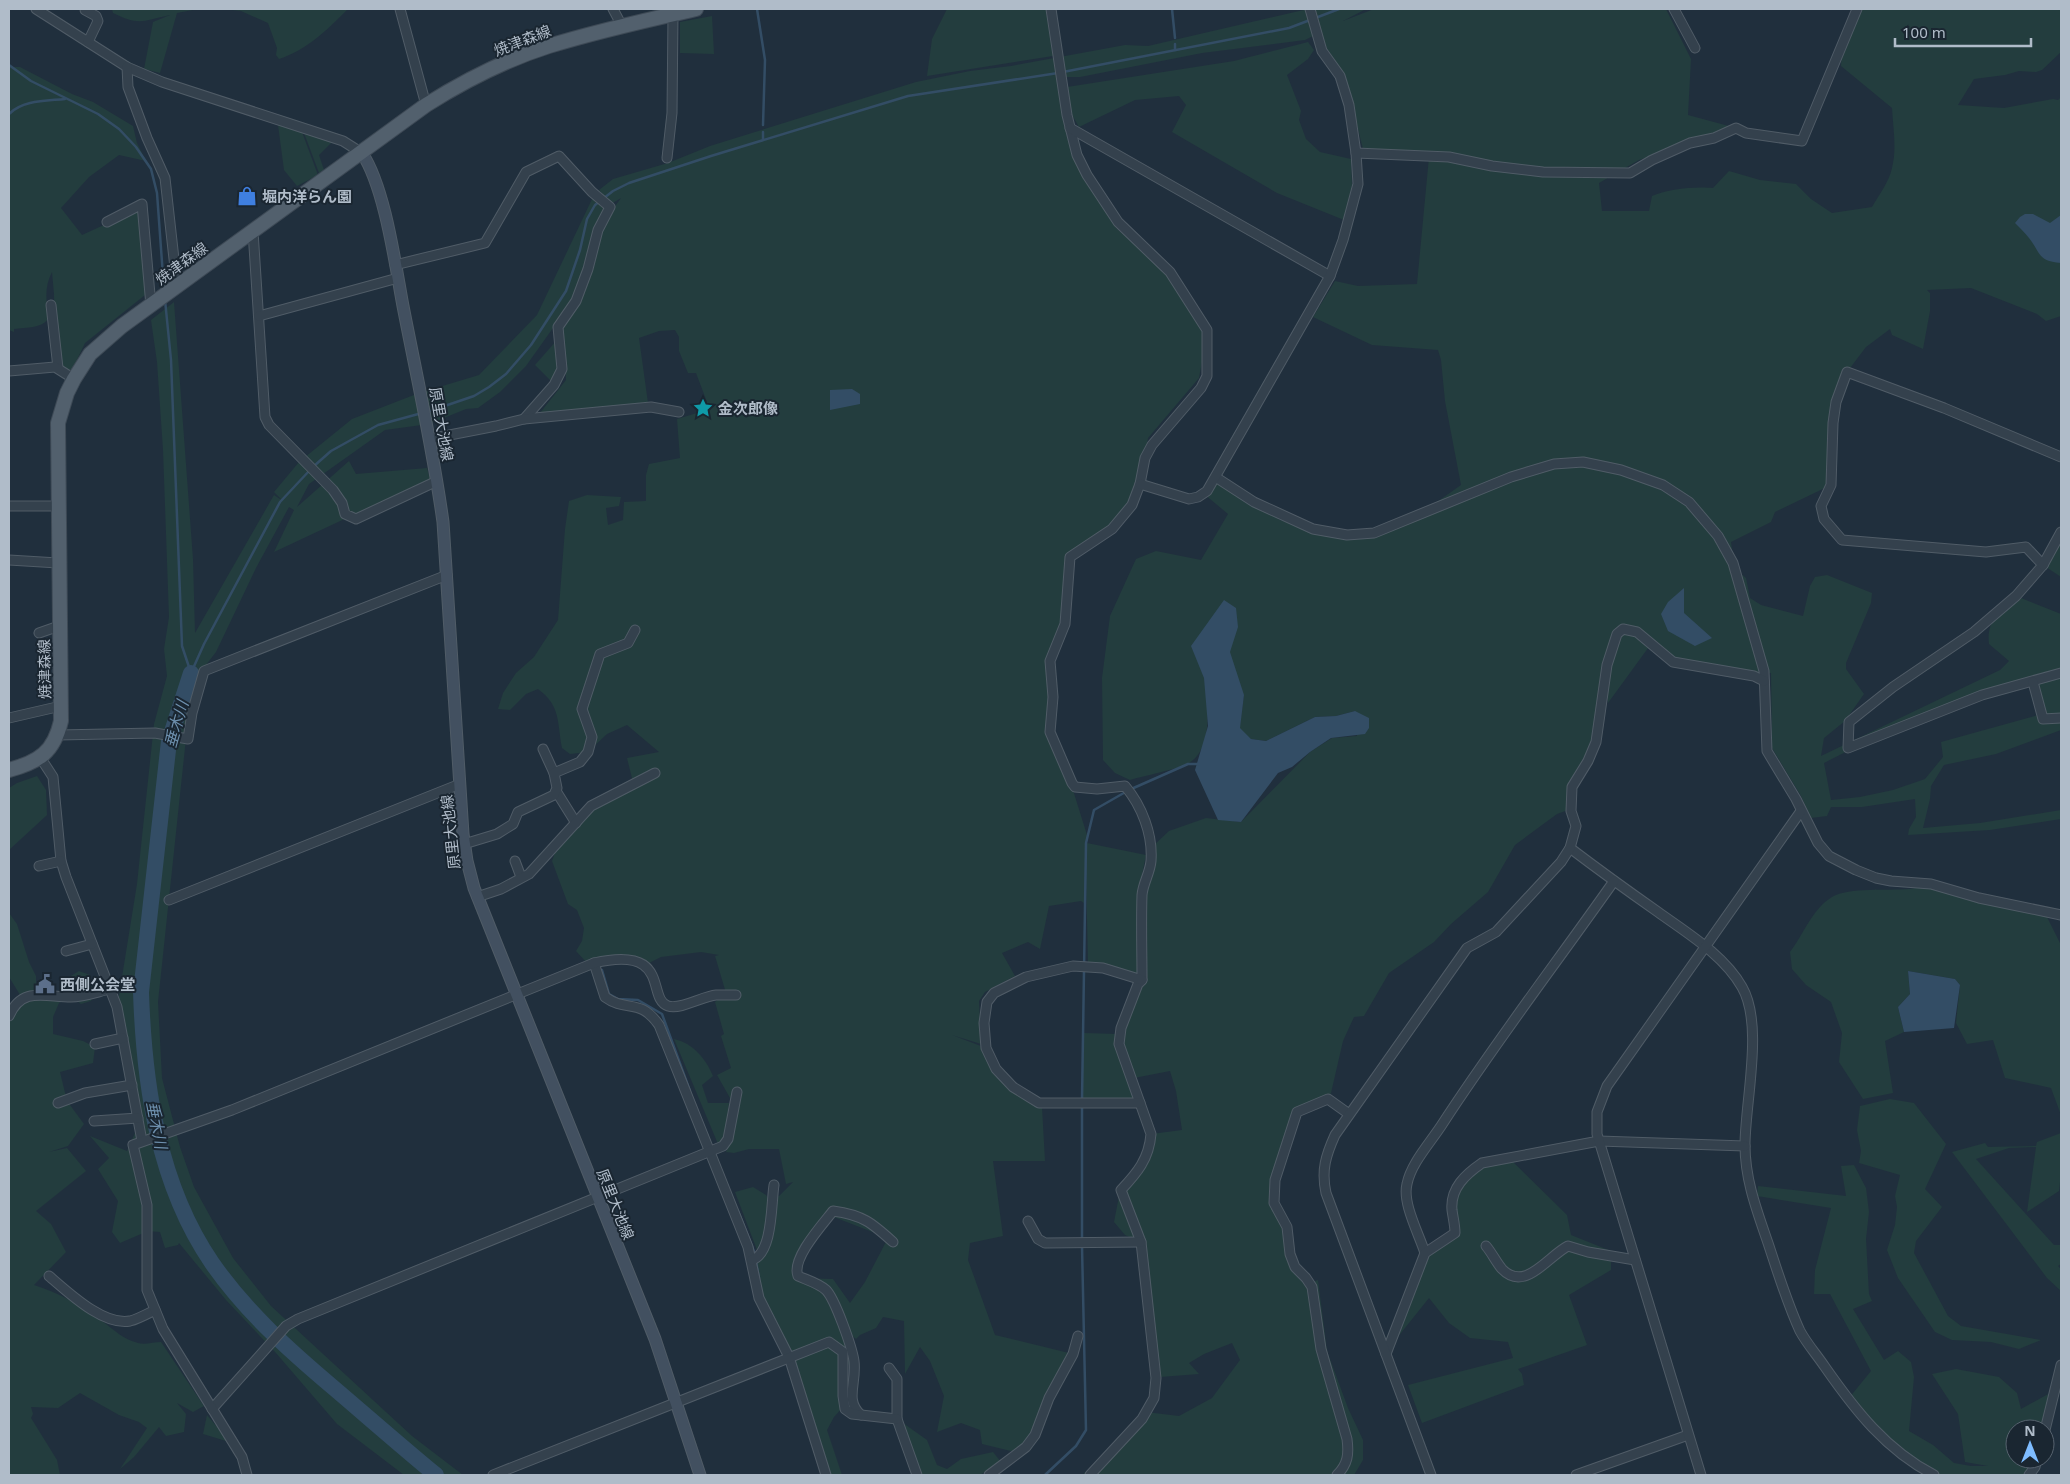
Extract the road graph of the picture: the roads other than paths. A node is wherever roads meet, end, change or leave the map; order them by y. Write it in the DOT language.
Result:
graph roads {
  1 [pos="36,9"];
  2 [pos="400,9"];
  3 [pos="614,9"];
  4 [pos="696,9"];
  5 [pos="1051,9"];
  6 [pos="1674,9"];
  7 [pos="1857,9"];
  8 [pos="85,10"];
  9 [pos="1310,11"];
  10 [pos="673,14"];
  11 [pos="622,26"];
  12 [pos="88,42"];
  13 [pos="1695,48"];
  14 [pos="127,67"];
  15 [pos="426,106"];
  16 [pos="1070,128"];
  17 [pos="362,153"];
  18 [pos="1356,153"];
  19 [pos="667,158"];
  20 [pos="107,222"];
  21 [pos="253,231"];
  22 [pos="396,265"];
  23 [pos="1330,276"];
  24 [pos="398,278"];
  25 [pos="176,287"];
  26 [pos="51,305"];
  27 [pos="151,306"];
  28 [pos="259,316"];
  29 [pos="58,368"];
  30 [pos="9,371"];
  31 [pos="74,378"];
  32 [pos="679,412"];
  33 [pos="524,418"];
  34 [pos="429,439"];
  35 [pos="2061,457"];
  36 [pos="1217,478"];
  37 [pos="437,481"];
  38 [pos="1140,484"];
  39 [pos="9,506"];
  40 [pos="58,506"];
  41 [pos="2061,532"];
  42 [pos="9,560"];
  43 [pos="58,563"];
  44 [pos="2043,565"];
  45 [pos="447,575"];
  46 [pos="59,626"];
  47 [pos="635,630"];
  48 [pos="39,633"];
  49 [pos="2061,673"];
  50 [pos="1764,681"];
  51 [pos="2032,682"];
  52 [pos="60,706"];
  53 [pos="9,718"];
  54 [pos="2061,718"];
  55 [pos="58,735"];
  56 [pos="543,749"];
  57 [pos="40,757"];
  58 [pos="9,770"];
  59 [pos="554,773"];
  60 [pos="655,773"];
  61 [pos="460,784"];
  62 [pos="556,791"];
  63 [pos="1801,811"];
  64 [pos="576,823"];
  65 [pos="464,844"];
  66 [pos="1570,848"];
  67 [pos="61,861"];
  68 [pos="515,861"];
  69 [pos="39,866"];
  70 [pos="521,878"];
  71 [pos="1614,881"];
  72 [pos="477,897"];
  73 [pos="169,900"];
  74 [pos="2061,914"];
  75 [pos="92,944"];
  76 [pos="1706,947"];
  77 [pos="66,951"];
  78 [pos="594,963"];
  79 [pos="1142,980"];
  80 [pos="110,989"];
  81 [pos="516,994"];
  82 [pos="736,996"];
  83 [pos="9,1016"];
  84 [pos="123,1038"];
  85 [pos="95,1044"];
  86 [pos="132,1085"];
  87 [pos="738,1092"];
  88 [pos="58,1103"];
  89 [pos="1140,1103"];
  90 [pos="1349,1114"];
  91 [pos="138,1118"];
  92 [pos="94,1121"];
  93 [pos="1599,1141"];
  94 [pos="142,1142"];
  95 [pos="1745,1146"];
  96 [pos="710,1152"];
  97 [pos="774,1184"];
  98 [pos="597,1198"];
  99 [pos="1028,1221"];
  100 [pos="893,1242"];
  101 [pos="1141,1242"];
  102 [pos="1486,1246"];
  103 [pos="1425,1253"];
  104 [pos="752,1260"];
  105 [pos="1635,1260"];
  106 [pos="49,1276"];
  107 [pos="155,1310"];
  108 [pos="1078,1336"];
  109 [pos="1386,1354"];
  110 [pos="789,1357"];
  111 [pos="2061,1365"];
  112 [pos="889,1368"];
  113 [pos="676,1402"];
  114 [pos="212,1409"];
  115 [pos="862,1415"];
  116 [pos="897,1419"];
  117 [pos="2048,1419"];
  118 [pos="1688,1435"];
  119 [pos="994,1474"];
  120 [pos="247,1475"];
  121 [pos="493,1475"];
  122 [pos="700,1475"];
  123 [pos="826,1475"];
  124 [pos="917,1475"];
  125 [pos="1090,1475"];
  126 [pos="1337,1475"];
  127 [pos="1431,1475"];
  128 [pos="1576,1475"];
  129 [pos="1701,1475"];
  130 [pos="1932,1475"];
  1 -- 12 [label="street"];
  2 -- 15 [label="street"];
  3 -- 11 [label="street"];
  4 -- 10 [label="main road, 焼津森線"];
  5 -- 16 [label="street"];
  6 -- 13 [label="street"];
  7 -- 18 [label="street"];
  8 -- 12 [label="street"];
  9 -- 18 [label="street"];
  10 -- 11 [label="main road, 焼津森線"];
  10 -- 19 [label="street"];
  11 -- 15 [label="main road, 焼津森線"];
  12 -- 14 [label="street"];
  14 -- 17 [label="street"];
  14 -- 25 [label="street"];
  15 -- 17 [label="main road, 焼津森線"];
  16 -- 23 [label="street"];
  16 -- 38 [label="street"];
  17 -- 21 [label="main road, 焼津森線"];
  17 -- 22 [label="main road, 原里大池線"];
  18 -- 23 [label="street"];
  20 -- 27 [label="street"];
  21 -- 25 [label="main road, 焼津森線"];
  21 -- 28 [label="street"];
  22 -- 24 [label="main road, 原里大池線"];
  22 -- 33 [label="street"];
  23 -- 36 [label="street"];
  24 -- 28 [label="street"];
  24 -- 34 [label="main road, 原里大池線"];
  25 -- 27 [label="main road, 焼津森線"];
  26 -- 29 [label="street"];
  27 -- 31 [label="main road, 焼津森線"];
  28 -- 37 [label="street"];
  29 -- 30 [label="street"];
  29 -- 31 [label="street"];
  31 -- 40 [label="main road, 焼津森線"];
  32 -- 33 [label="street"];
  33 -- 34 [label="street"];
  34 -- 37 [label="main road, 原里大池線"];
  35 -- 44 [label="street"];
  36 -- 38 [label="street"];
  36 -- 50 [label="street"];
  37 -- 45 [label="main road, 原里大池線"];
  38 -- 79 [label="street"];
  39 -- 40 [label="street"];
  40 -- 43 [label="main road, 焼津森線"];
  41 -- 44 [label="street"];
  42 -- 43 [label="street"];
  43 -- 46 [label="main road, 焼津森線"];
  44 -- 51 [label="street"];
  45 -- 55 [label="street"];
  45 -- 61 [label="main road, 原里大池線"];
  46 -- 48 [label="street"];
  46 -- 52 [label="main road, 焼津森線"];
  47 -- 59 [label="street"];
  49 -- 51 [label="street"];
  50 -- 63 [label="street"];
  50 -- 66 [label="street"];
  51 -- 54 [label="street"];
  52 -- 53 [label="street"];
  52 -- 55 [label="main road, 焼津森線"];
  55 -- 57 [label="main road"];
  56 -- 59 [label="street"];
  57 -- 58 [label="main road"];
  57 -- 67 [label="street"];
  59 -- 62 [label="street"];
  60 -- 64 [label="street"];
  61 -- 65 [label="main road, 原里大池線"];
  61 -- 73 [label="street"];
  62 -- 64 [label="street"];
  62 -- 65 [label="street"];
  63 -- 74 [label="street"];
  63 -- 76 [label="street"];
  64 -- 70 [label="street"];
  65 -- 72 [label="main road, 原里大池線"];
  66 -- 71 [label="street"];
  66 -- 90 [label="street"];
  67 -- 69 [label="street"];
  67 -- 75 [label="street"];
  68 -- 70 [label="street"];
  70 -- 72 [label="street"];
  71 -- 76 [label="street"];
  71 -- 103 [label="street"];
  72 -- 81 [label="main road, 原里大池線"];
  75 -- 77 [label="street"];
  75 -- 80 [label="street"];
  76 -- 93 [label="street"];
  76 -- 95 [label="street"];
  78 -- 81 [label="street"];
  78 -- 82 [label="street"];
  78 -- 96 [label="street"];
  79 -- 89 [label="street"];
  79 -- 89 [label="street"];
  80 -- 83 [label="street"];
  80 -- 84 [label="street"];
  81 -- 94 [label="street"];
  81 -- 98 [label="main road, 原里大池線"];
  84 -- 85 [label="street"];
  84 -- 86 [label="street"];
  86 -- 88 [label="street"];
  86 -- 91 [label="street"];
  87 -- 96 [label="street"];
  89 -- 101 [label="street"];
  90 -- 109 [label="street"];
  90 -- 126 [label="street"];
  91 -- 92 [label="street"];
  91 -- 94 [label="street"];
  93 -- 95 [label="street"];
  93 -- 103 [label="street"];
  93 -- 105 [label="street"];
  94 -- 107 [label="street"];
  95 -- 130 [label="street"];
  96 -- 98 [label="street"];
  96 -- 104 [label="street"];
  97 -- 104 [label="street"];
  98 -- 113 [label="main road, 原里大池線"];
  98 -- 114 [label="street"];
  99 -- 101 [label="street"];
  100 -- 115 [label="street"];
  101 -- 125 [label="street"];
  102 -- 105 [label="street"];
  103 -- 109 [label="street"];
  104 -- 110 [label="street"];
  105 -- 118 [label="street"];
  106 -- 107 [label="street"];
  107 -- 114 [label="street"];
  108 -- 119 [label="street"];
  109 -- 127 [label="street"];
  110 -- 113 [label="street"];
  110 -- 115 [label="street"];
  110 -- 123 [label="street"];
  111 -- 117 [label="street"];
  112 -- 116 [label="street"];
  113 -- 121 [label="street"];
  113 -- 122 [label="main road, 原里大池線"];
  114 -- 120 [label="street"];
  115 -- 116 [label="street"];
  116 -- 124 [label="street"];
  118 -- 128 [label="street"];
  118 -- 129 [label="street"];
}
